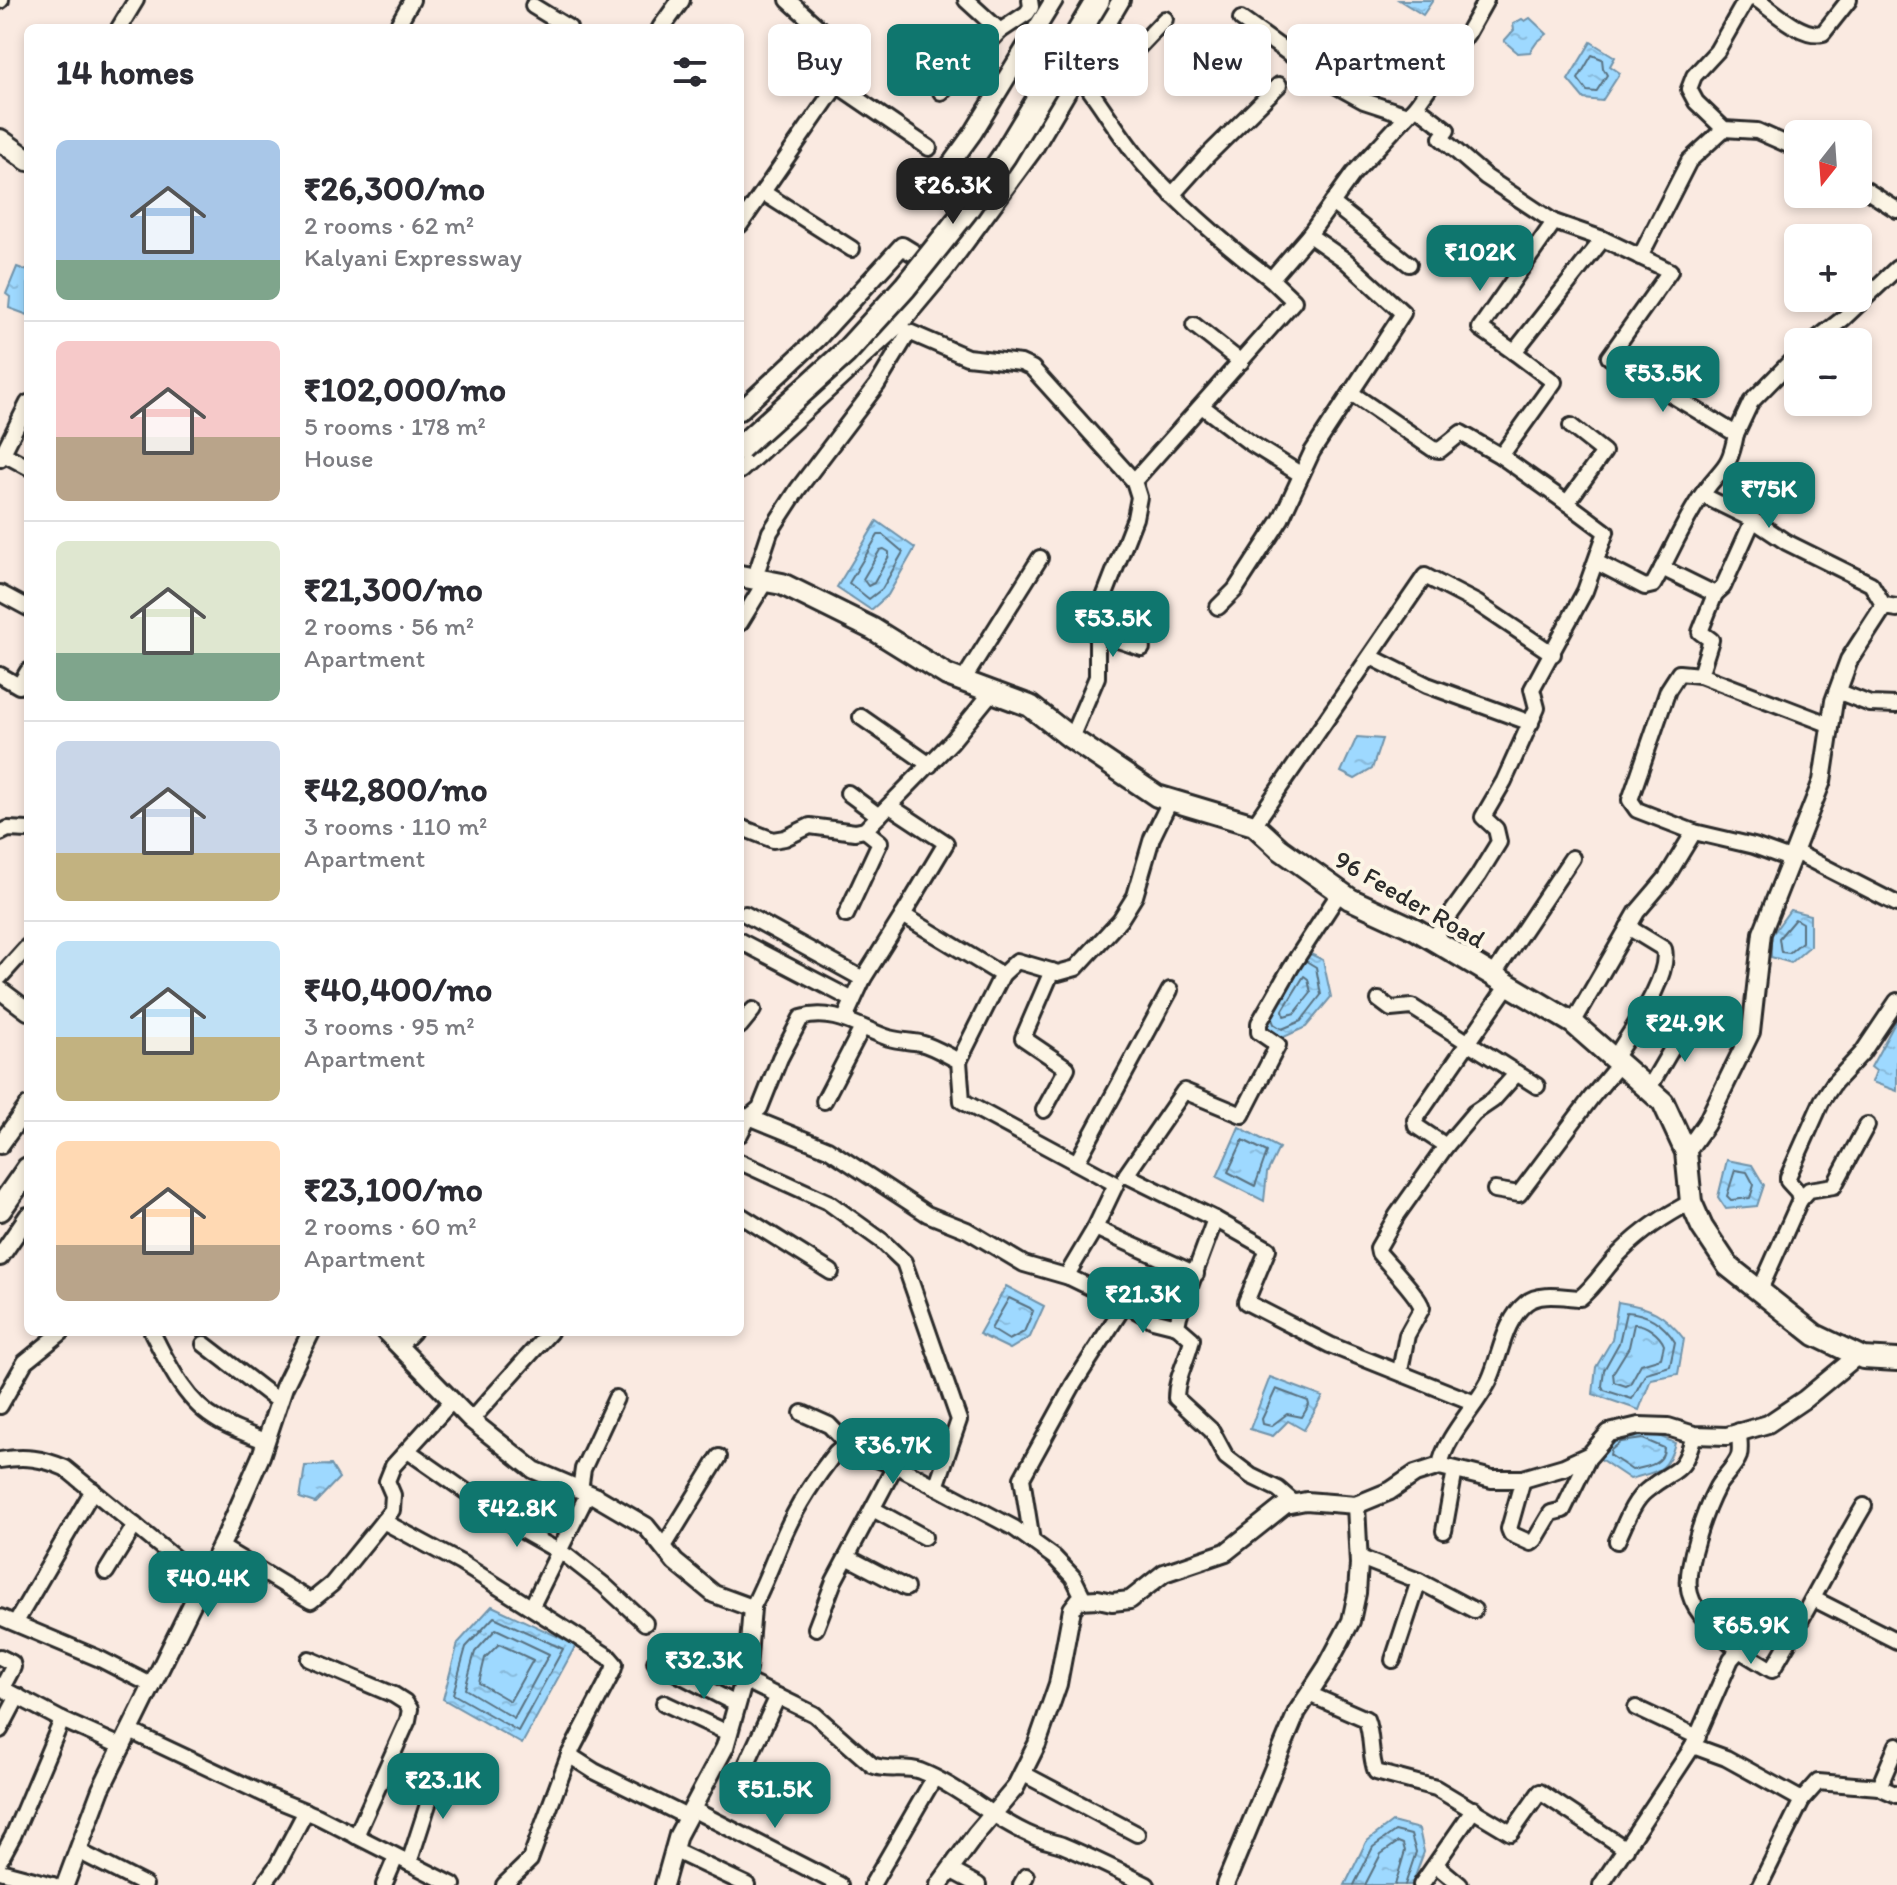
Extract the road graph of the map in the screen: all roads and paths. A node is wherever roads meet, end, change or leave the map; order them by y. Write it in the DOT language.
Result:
graph roads {
  1 [pos="136,0"];
  2 [pos="412,0"];
  3 [pos="681,0"];
  4 [pos="788,0"];
  5 [pos="966,0"];
  6 [pos="1030,0"];
  7 [pos="1054,0"];
  8 [pos="1098,0"];
  9 [pos="1121,0"];
  10 [pos="1486,0"];
  11 [pos="1746,0"];
  12 [pos="1758,0"];
  13 [pos="1849,0"];
  14 [pos="533,6"];
  15 [pos="1165,19"];
  16 [pos="1241,19"];
  17 [pos="121,24"];
  18 [pos="398,24"];
  19 [pos="562,24"];
  20 [pos="664,24"];
  21 [pos="815,24"];
  22 [pos="1000,31"];
  23 [pos="1279,85"];
  24 [pos="830,96"];
  25 [pos="853,96"];
  26 [pos="1412,110"];
  27 [pos="1724,129"];
  28 [pos="1784,143"];
  29 [pos="2,147"];
  30 [pos="929,148"];
  31 [pos="24,158"];
  32 [pos="764,193"];
  33 [pos="1872,194"];
  34 [pos="1172,195"];
  35 [pos="1332,203"];
  36 [pos="995,204"];
  37 [pos="1897,210"];
  38 [pos="744,220"];
  39 [pos="1554,222"];
  40 [pos="1309,235"];
  41 [pos="1603,239"];
  42 [pos="852,249"];
  43 [pos="1640,257"];
  44 [pos="1409,264"];
  45 [pos="1897,268"];
  46 [pos="944,271"];
  47 [pos="1271,279"];
  48 [pos="1194,325"];
  49 [pos="1831,328"];
  50 [pos="1514,352"];
  51 [pos="1241,362"];
  52 [pos="1784,368"];
  53 [pos="1351,393"];
  54 [pos="744,407"];
  55 [pos="1203,407"];
  56 [pos="24,411"];
  57 [pos="1571,426"];
  58 [pos="1736,434"];
  59 [pos="744,444"];
  60 [pos="1,455"];
  61 [pos="1501,456"];
  62 [pos="24,465"];
  63 [pos="744,466"];
  64 [pos="1300,474"];
  65 [pos="1134,481"];
  66 [pos="1702,495"];
  67 [pos="1567,503"];
  68 [pos="1753,520"];
  69 [pos="1040,558"];
  70 [pos="1596,562"];
  71 [pos="1662,568"];
  72 [pos="753,579"];
  73 [pos="0,593"];
  74 [pos="1715,594"];
  75 [pos="24,606"];
  76 [pos="1218,607"];
  77 [pos="1890,607"];
  78 [pos="744,609"];
  79 [pos="1097,633"];
  80 [pos="1142,648"];
  81 [pos="1553,654"];
  82 [pos="1371,657"];
  83 [pos="0,675"];
  84 [pos="1700,675"];
  85 [pos="24,678"];
  86 [pos="964,679"];
  87 [pos="1837,691"];
  88 [pos="992,692"];
  89 [pos="1897,705"];
  90 [pos="861,717"];
  91 [pos="1531,723"];
  92 [pos="1831,725"];
  93 [pos="1071,738"];
  94 [pos="930,765"];
  95 [pos="848,793"];
  96 [pos="1170,801"];
  97 [pos="884,811"];
  98 [pos="24,825"];
  99 [pos="1254,825"];
  100 [pos="744,829"];
  101 [pos="865,830"];
  102 [pos="1694,832"];
  103 [pos="0,833"];
  104 [pos="1792,856"];
  105 [pos="1572,858"];
  106 [pos="1340,892"];
  107 [pos="1897,904"];
  108 [pos="745,914"];
  109 [pos="846,915"];
  110 [pos="903,915"];
  111 [pos="1628,927"];
  112 [pos="1432,940"];
  113 [pos="744,943"];
  114 [pos="24,950"];
  115 [pos="1052,971"];
  116 [pos="1002,975"];
  117 [pos="0,977"];
  118 [pos="863,979"];
  119 [pos="1500,981"];
  120 [pos="0,990"];
  121 [pos="1170,990"];
  122 [pos="853,1000"];
  123 [pos="1379,1000"];
  124 [pos="1897,1001"];
  125 [pos="24,1008"];
  126 [pos="753,1010"];
  127 [pos="845,1018"];
  128 [pos="744,1021"];
  129 [pos="1688,1021"];
  130 [pos="1573,1023"];
  131 [pos="862,1028"];
  132 [pos="1467,1042"];
  133 [pos="959,1061"];
  134 [pos="1617,1061"];
  135 [pos="1517,1073"];
  136 [pos="1537,1086"];
  137 [pos="1649,1088"];
  138 [pos="824,1101"];
  139 [pos="1044,1110"];
  140 [pos="24,1112"];
  141 [pos="744,1116"];
  142 [pos="1867,1125"];
  143 [pos="0,1145"];
  144 [pos="1446,1146"];
  145 [pos="1686,1152"];
  146 [pos="1077,1162"];
  147 [pos="744,1164"];
  148 [pos="24,1175"];
  149 [pos="1495,1190"];
  150 [pos="1800,1200"];
  151 [pos="1691,1202"];
  152 [pos="0,1209"];
  153 [pos="744,1218"];
  154 [pos="1215,1219"];
  155 [pos="24,1222"];
  156 [pos="1095,1228"];
  157 [pos="0,1257"];
  158 [pos="831,1272"];
  159 [pos="1196,1274"];
  160 [pos="1069,1277"];
  161 [pos="1759,1292"];
  162 [pos="1125,1304"];
  163 [pos="1177,1326"];
  164 [pos="57,1336"];
  165 [pos="154,1336"];
  166 [pos="309,1336"];
  167 [pos="389,1336"];
  168 [pos="409,1336"];
  169 [pos="546,1336"];
  170 [pos="204,1344"];
  171 [pos="399,1346"];
  172 [pos="1857,1356"];
  173 [pos="1897,1360"];
  174 [pos="1400,1371"];
  175 [pos="616,1398"];
  176 [pos="452,1401"];
  177 [pos="279,1402"];
  178 [pos="1475,1403"];
  179 [pos="0,1406"];
  180 [pos="802,1413"];
  181 [pos="471,1420"];
  182 [pos="1739,1431"];
  183 [pos="1694,1435"];
  184 [pos="265,1441"];
  185 [pos="408,1451"];
  186 [pos="854,1451"];
  187 [pos="1590,1455"];
  188 [pos="719,1457"];
  189 [pos="0,1460"];
  190 [pos="895,1466"];
  191 [pos="1447,1468"];
  192 [pos="1523,1479"];
  193 [pos="936,1487"];
  194 [pos="93,1490"];
  195 [pos="584,1491"];
  196 [pos="1294,1503"];
  197 [pos="1356,1505"];
  198 [pos="1864,1506"];
  199 [pos="873,1509"];
  200 [pos="383,1521"];
  201 [pos="135,1525"];
  202 [pos="1444,1531"];
  203 [pos="924,1537"];
  204 [pos="1032,1541"];
  205 [pos="1617,1541"];
  206 [pos="221,1547"];
  207 [pos="663,1548"];
  208 [pos="560,1552"];
  209 [pos="847,1557"];
  210 [pos="1358,1557"];
  211 [pos="106,1572"];
  212 [pos="1419,1581"];
  213 [pos="204,1582"];
  214 [pos="906,1588"];
  215 [pos="1084,1599"];
  216 [pos="1814,1599"];
  217 [pos="532,1606"];
  218 [pos="752,1608"];
  219 [pos="1474,1610"];
  220 [pos="0,1617"];
  221 [pos="16,1622"];
  222 [pos="645,1623"];
  223 [pos="816,1628"];
  224 [pos="1897,1641"];
  225 [pos="1739,1650"];
  226 [pos="0,1657"];
  227 [pos="309,1659"];
  228 [pos="1393,1660"];
  229 [pos="655,1662"];
  230 [pos="744,1680"];
  231 [pos="153,1686"];
  232 [pos="1309,1694"];
  233 [pos="18,1696"];
  234 [pos="778,1696"];
  235 [pos="664,1703"];
  236 [pos="736,1704"];
  237 [pos="1636,1708"];
  238 [pos="62,1720"];
  239 [pos="0,1730"];
  240 [pos="130,1731"];
  241 [pos="728,1733"];
  242 [pos="1696,1742"];
  243 [pos="1897,1745"];
  244 [pos="123,1747"];
  245 [pos="569,1755"];
  246 [pos="747,1763"];
  247 [pos="440,1767"];
  248 [pos="1022,1773"];
  249 [pos="934,1778"];
  250 [pos="1879,1787"];
  251 [pos="1897,1795"];
  252 [pos="1802,1800"];
  253 [pos="1474,1809"];
  254 [pos="306,1811"];
  255 [pos="690,1813"];
  256 [pos="993,1814"];
  257 [pos="1137,1834"];
  258 [pos="356,1836"];
  259 [pos="1626,1849"];
  260 [pos="673,1850"];
  261 [pos="78,1851"];
  262 [pos="0,1860"];
  263 [pos="402,1860"];
  264 [pos="1436,1865"];
  265 [pos="950,1870"];
  266 [pos="0,1871"];
  267 [pos="1121,1880"];
  268 [pos="53,1885"];
  269 [pos="65,1885"];
  270 [pos="145,1885"];
  271 [pos="263,1885"];
  272 [pos="384,1885"];
  273 [pos="453,1885"];
  274 [pos="504,1885"];
  275 [pos="664,1885"];
  276 [pos="747,1885"];
  277 [pos="840,1885"];
  278 [pos="872,1885"];
  279 [pos="939,1885"];
  280 [pos="978,1885"];
  281 [pos="1147,1885"];
  282 [pos="1225,1885"];
  283 [pos="1421,1885"];
  284 [pos="1460,1885"];
  285 [pos="1601,1885"];
  286 [pos="1760,1885"];
  1 -- 17 [label="street"];
  2 -- 18 [label="street"];
  3 -- 20 [label="street"];
  4 -- 21 [label="street"];
  5 -- 22 [label="street"];
  6 -- 22 [label="street"];
  7 -- 36 [label="street"];
  8 -- 59 [label="highway, bridge"];
  9 -- 36 [label="street"];
  10 -- 26 [label="street"];
  11 -- 27 [label="street"];
  12 -- 13 [label="street"];
  14 -- 19 [label="street"];
  15 -- 34 [label="street"];
  16 -- 26 [label="street"];
  23 -- 34 [label="street"];
  24 -- 32 [label="street"];
  25 -- 30 [label="street"];
  26 -- 35 [label="street"];
  26 -- 39 [label="street"];
  27 -- 28 [label="street"];
  27 -- 43 [label="street"];
  29 -- 31 [label="main road"];
  32 -- 38 [label="street"];
  32 -- 42 [label="street"];
  33 -- 37 [label="street"];
  34 -- 47 [label="street"];
  35 -- 40 [label="street"];
  35 -- 44 [label="street"];
  36 -- 46 [label="street"];
  39 -- 41 [label="street"];
  39 -- 50 [label="street"];
  40 -- 47 [label="street"];
  40 -- 53 [label="street"];
  41 -- 43 [label="street"];
  41 -- 50 [label="street"];
  43 -- 58 [label="street"];
  45 -- 49 [label="street"];
  46 -- 54 [label="street"];
  46 -- 63 [label="street"];
  47 -- 51 [label="street"];
  48 -- 51 [label="street"];
  50 -- 61 [label="street"];
  51 -- 55 [label="street"];
  52 -- 58 [label="street"];
  53 -- 61 [label="street"];
  53 -- 64 [label="street"];
  55 -- 64 [label="street"];
  55 -- 65 [label="street"];
  56 -- 60 [label="street"];
  57 -- 67 [label="street"];
  58 -- 66 [label="street"];
  60 -- 62 [label="street"];
  61 -- 67 [label="street"];
  64 -- 76 [label="street"];
  65 -- 72 [label="street"];
  65 -- 79 [label="street"];
  66 -- 68 [label="street"];
  66 -- 71 [label="street"];
  67 -- 70 [label="street"];
  68 -- 74 [label="street"];
  68 -- 77 [label="street"];
  69 -- 86 [label="street"];
  70 -- 71 [label="street"];
  70 -- 81 [label="street"];
  71 -- 74 [label="street"];
  72 -- 78 [label="street"];
  72 -- 86 [label="main road, 96 Feeder Road"];
  73 -- 75 [label="street"];
  74 -- 84 [label="street"];
  77 -- 87 [label="street"];
  79 -- 80 [label="street"];
  79 -- 93 [label="street"];
  81 -- 82 [label="street"];
  81 -- 91 [label="street"];
  82 -- 91 [label="street"];
  82 -- 99 [label="street"];
  83 -- 85 [label="street"];
  84 -- 92 [label="street"];
  84 -- 102 [label="street"];
  86 -- 88 [label="main road, 96 Feeder Road"];
  87 -- 89 [label="street"];
  87 -- 92 [label="street"];
  88 -- 93 [label="main road, 96 Feeder Road"];
  88 -- 94 [label="street"];
  90 -- 94 [label="street"];
  91 -- 112 [label="street"];
  92 -- 104 [label="street"];
  93 -- 96 [label="main road, 96 Feeder Road"];
  94 -- 97 [label="street"];
  95 -- 97 [label="street"];
  96 -- 99 [label="main road, 96 Feeder Road"];
  96 -- 115 [label="street"];
  97 -- 101 [label="street"];
  97 -- 110 [label="street"];
  98 -- 103 [label="street"];
  99 -- 106 [label="main road, 96 Feeder Road"];
  100 -- 101 [label="street"];
  101 -- 109 [label="street"];
  102 -- 104 [label="street"];
  102 -- 111 [label="street"];
  104 -- 107 [label="street"];
  104 -- 145 [label="street"];
  105 -- 119 [label="street"];
  106 -- 112 [label="main road, 96 Feeder Road"];
  106 -- 154 [label="street"];
  108 -- 118 [label="street"];
  110 -- 116 [label="street"];
  110 -- 118 [label="street"];
  111 -- 130 [label="street"];
  111 -- 134 [label="street"];
  112 -- 119 [label="main road, 96 Feeder Road"];
  113 -- 122 [label="street"];
  114 -- 117 [label="street"];
  115 -- 116 [label="street"];
  115 -- 139 [label="street"];
  116 -- 133 [label="street"];
  118 -- 122 [label="street"];
  119 -- 130 [label="main road, 96 Feeder Road"];
  119 -- 132 [label="street"];
  120 -- 125 [label="street"];
  121 -- 146 [label="street"];
  122 -- 127 [label="street"];
  123 -- 132 [label="street"];
  124 -- 150 [label="street"];
  126 -- 128 [label="street"];
  127 -- 131 [label="street"];
  127 -- 141 [label="street"];
  129 -- 137 [label="street"];
  130 -- 134 [label="main road, 96 Feeder Road"];
  131 -- 133 [label="street"];
  131 -- 138 [label="street"];
  132 -- 135 [label="street"];
  132 -- 144 [label="street"];
  133 -- 146 [label="street"];
  134 -- 137 [label="main road, 96 Feeder Road"];
  134 -- 149 [label="street"];
  135 -- 136 [label="street"];
  135 -- 144 [label="street"];
  137 -- 145 [label="main road, 96 Feeder Road"];
  140 -- 143 [label="street"];
  141 -- 160 [label="street"];
  142 -- 150 [label="street"];
  144 -- 174 [label="street"];
  145 -- 151 [label="main road, 96 Feeder Road"];
  146 -- 156 [label="street"];
  147 -- 193 [label="street"];
  148 -- 152 [label="highway"];
  150 -- 161 [label="street"];
  151 -- 161 [label="main road, 96 Feeder Road"];
  151 -- 178 [label="street"];
  153 -- 158 [label="street"];
  154 -- 159 [label="street"];
  154 -- 174 [label="street"];
  155 -- 157 [label="street"];
  156 -- 159 [label="street"];
  156 -- 160 [label="street"];
  159 -- 163 [label="street"];
  160 -- 162 [label="street"];
  161 -- 172 [label="main road, 96 Feeder Road"];
  162 -- 163 [label="street"];
  162 -- 204 [label="street"];
  163 -- 196 [label="street"];
  164 -- 179 [label="street"];
  165 -- 184 [label="street"];
  166 -- 177 [label="street"];
  167 -- 171 [label="street"];
  168 -- 171 [label="street"];
  169 -- 181 [label="street"];
  170 -- 177 [label="street"];
  171 -- 176 [label="street"];
  172 -- 173 [label="main road, 96 Feeder Road"];
  172 -- 182 [label="street"];
  174 -- 178 [label="street"];
  175 -- 195 [label="street"];
  176 -- 181 [label="street"];
  176 -- 185 [label="street"];
  177 -- 184 [label="street"];
  178 -- 191 [label="street"];
  180 -- 186 [label="street"];
  181 -- 195 [label="street"];
  182 -- 183 [label="street"];
  182 -- 225 [label="street"];
  183 -- 187 [label="street"];
  183 -- 205 [label="street"];
  184 -- 206 [label="street"];
  185 -- 200 [label="street"];
  185 -- 208 [label="street"];
  186 -- 190 [label="street"];
  186 -- 218 [label="street"];
  187 -- 192 [label="street"];
  187 -- 192 [label="street"];
  188 -- 207 [label="street"];
  189 -- 194 [label="street"];
  190 -- 193 [label="street"];
  190 -- 199 [label="street"];
  191 -- 192 [label="street"];
  191 -- 197 [label="street"];
  191 -- 202 [label="street"];
  193 -- 204 [label="street"];
  194 -- 201 [label="street"];
  194 -- 221 [label="street"];
  195 -- 207 [label="street"];
  195 -- 208 [label="street"];
  196 -- 197 [label="street"];
  196 -- 215 [label="street"];
  197 -- 210 [label="street"];
  198 -- 216 [label="street"];
  199 -- 203 [label="street"];
  199 -- 209 [label="street"];
  200 -- 206 [label="street"];
  200 -- 217 [label="street"];
  201 -- 211 [label="street"];
  201 -- 213 [label="street"];
  204 -- 215 [label="street"];
  206 -- 213 [label="street"];
  207 -- 218 [label="street"];
  208 -- 217 [label="street"];
  208 -- 222 [label="street"];
  209 -- 214 [label="street"];
  209 -- 223 [label="street"];
  210 -- 212 [label="street"];
  210 -- 232 [label="street"];
  212 -- 219 [label="street"];
  212 -- 228 [label="street"];
  213 -- 231 [label="street"];
  215 -- 248 [label="street"];
  216 -- 224 [label="street"];
  216 -- 225 [label="street"];
  217 -- 245 [label="street"];
  218 -- 230 [label="street"];
  220 -- 221 [label="street"];
  221 -- 231 [label="street"];
  225 -- 242 [label="street"];
  226 -- 233 [label="street"];
  227 -- 258 [label="street"];
  229 -- 236 [label="street"];
  230 -- 234 [label="street"];
  230 -- 236 [label="street"];
  231 -- 240 [label="street"];
  232 -- 253 [label="street"];
  232 -- 282 [label="street"];
  233 -- 238 [label="street"];
  233 -- 239 [label="street"];
  234 -- 246 [label="street"];
  234 -- 249 [label="street"];
  235 -- 241 [label="street"];
  236 -- 241 [label="street"];
  237 -- 242 [label="street"];
  238 -- 244 [label="street"];
  238 -- 262 [label="street"];
  240 -- 244 [label="street"];
  240 -- 254 [label="street"];
  241 -- 255 [label="street"];
  242 -- 252 [label="street"];
  242 -- 259 [label="street"];
  243 -- 250 [label="street"];
  244 -- 261 [label="street"];
  245 -- 255 [label="street"];
  245 -- 274 [label="street"];
  247 -- 263 [label="street"];
  248 -- 256 [label="street"];
  248 -- 257 [label="street"];
  249 -- 256 [label="street"];
  249 -- 278 [label="street"];
  250 -- 251 [label="street"];
  250 -- 252 [label="street"];
  252 -- 286 [label="street"];
  253 -- 259 [label="street"];
  253 -- 264 [label="street"];
  254 -- 258 [label="street"];
  254 -- 271 [label="street"];
  255 -- 260 [label="street"];
  255 -- 277 [label="street"];
  256 -- 265 [label="street"];
  256 -- 267 [label="street"];
  258 -- 263 [label="street"];
  259 -- 285 [label="street"];
  260 -- 275 [label="street"];
  260 -- 276 [label="street"];
  261 -- 269 [label="street"];
  261 -- 270 [label="street"];
  263 -- 272 [label="street"];
  263 -- 273 [label="street"];
  264 -- 283 [label="street"];
  264 -- 284 [label="street"];
  265 -- 279 [label="street"];
  265 -- 280 [label="street"];
  266 -- 268 [label="street"];
  267 -- 281 [label="street"];
}
